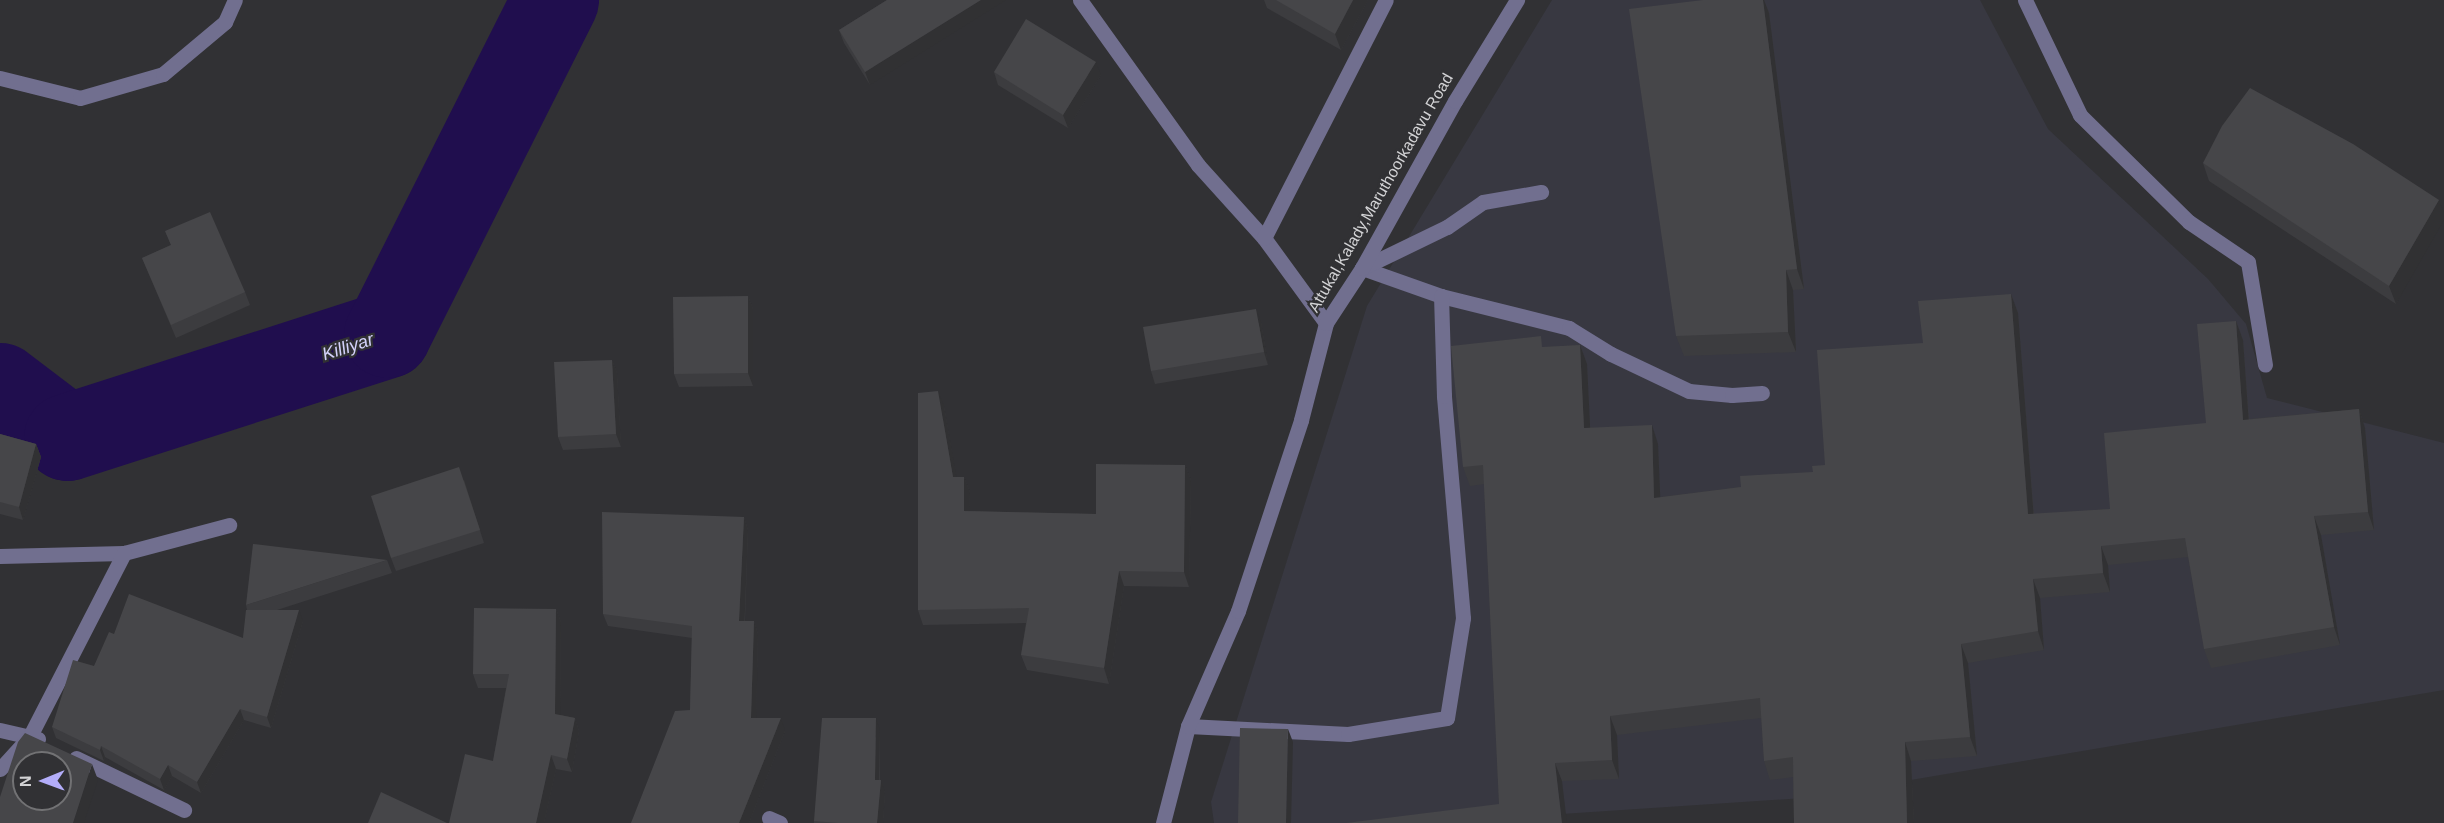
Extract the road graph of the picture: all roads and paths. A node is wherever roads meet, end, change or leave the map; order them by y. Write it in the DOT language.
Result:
graph roads {
  1 [pos="235,0"];
  2 [pos="1080,0"];
  3 [pos="1386,0"];
  4 [pos="1517,0"];
  5 [pos="2025,0"];
  6 [pos="0,78"];
  7 [pos="1541,192"];
  8 [pos="1264,238"];
  9 [pos="1362,268"];
  10 [pos="1441,296"];
  11 [pos="1326,323"];
  12 [pos="2265,366"];
  13 [pos="1762,393"];
  14 [pos="230,525"];
  15 [pos="124,553"];
  16 [pos="0,555"];
  17 [pos="1188,726"];
  18 [pos="0,730"];
  19 [pos="30,736"];
  20 [pos="0,769"];
  21 [pos="184,810"];
  22 [pos="1163,823"];
  1 -- 6 [label="street"];
  2 -- 8 [label="street"];
  3 -- 8 [label="street"];
  4 -- 9 [label="street, Attukal,Kalady,Maruthoorkadavu Road"];
  5 -- 12 [label="street"];
  7 -- 9 [label="street"];
  8 -- 11 [label="street"];
  9 -- 10 [label="street"];
  9 -- 11 [label="street, Attukal,Kalady,Maruthoorkadavu Road"];
  10 -- 13 [label="street"];
  10 -- 17 [label="street"];
  11 -- 17 [label="street, Attukal,Kalady,Maruthoorkadavu Road"];
  14 -- 15 [label="street"];
  15 -- 16 [label="street"];
  15 -- 19 [label="street"];
  17 -- 22 [label="street, Attukal,Kalady,Maruthoorkadavu Road"];
  18 -- 19 [label="street"];
  19 -- 20 [label="street"];
  19 -- 21 [label="street"];
}
